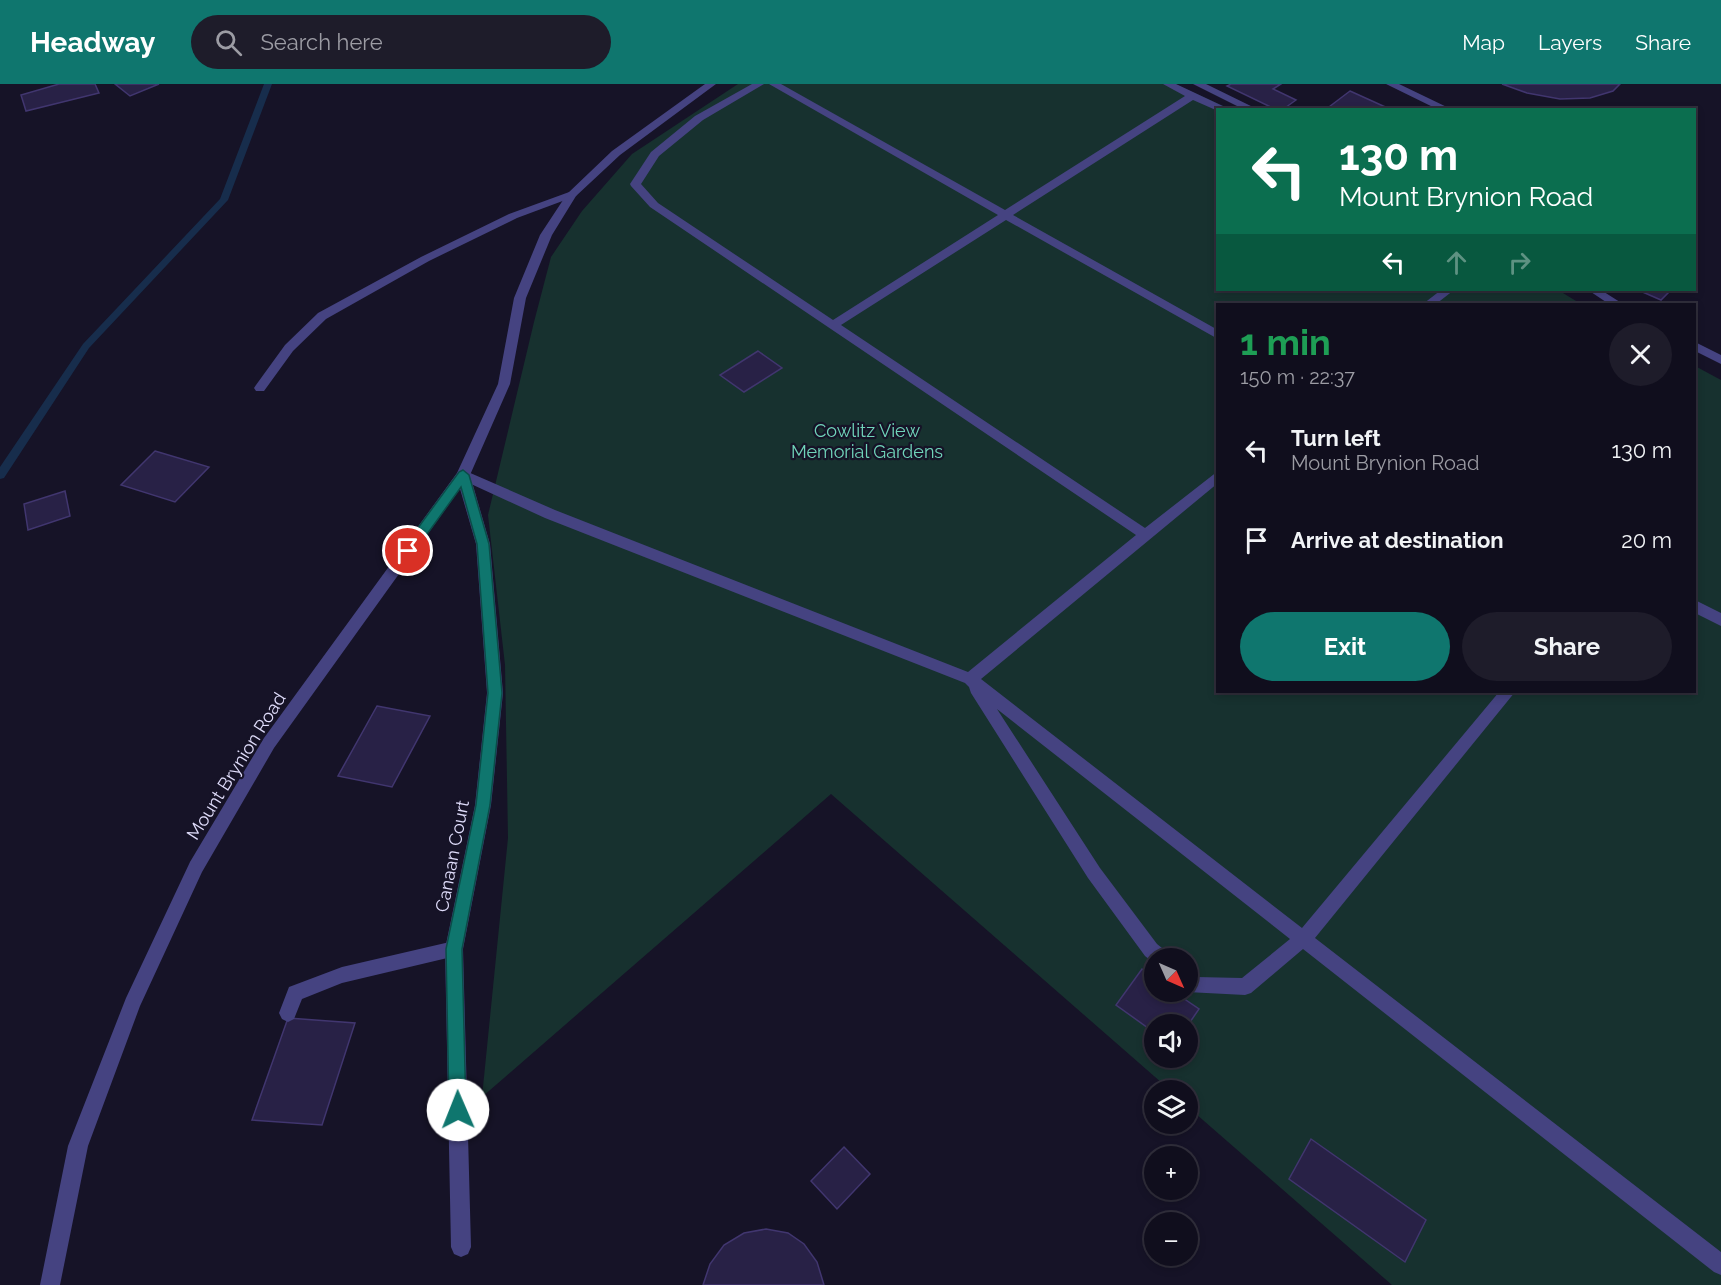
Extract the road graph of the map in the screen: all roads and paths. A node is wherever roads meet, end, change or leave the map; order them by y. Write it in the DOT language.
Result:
graph roads {
  1 [pos="711,84"];
  2 [pos="759,84"];
  3 [pos="774,84"];
  4 [pos="1168,84"];
  5 [pos="1198,84"];
  6 [pos="1391,84"];
  7 [pos="1192,96"];
  8 [pos="1218,108"];
  9 [pos="1250,108"];
  10 [pos="1444,108"];
  11 [pos="572,194"];
  12 [pos="1004,215"];
  13 [pos="1447,291"];
  14 [pos="1595,291"];
  15 [pos="1430,303"];
  16 [pos="1615,303"];
  17 [pos="832,325"];
  18 [pos="1216,334"];
  19 [pos="1696,347"];
  20 [pos="1721,360"];
  21 [pos="260,388"];
  22 [pos="463,475"];
  23 [pos="1216,478"];
  24 [pos="1146,535"];
  25 [pos="1696,607"];
  26 [pos="1721,620"];
  27 [pos="969,679"];
  28 [pos="1507,693"];
  29 [pos="1303,939"];
  30 [pos="1149,948"];
  31 [pos="454,949"];
  32 [pos="1198,985"];
  33 [pos="288,1013"];
  34 [pos="461,1247"];
  35 [pos="1721,1265"];
  36 [pos="50,1285"];
  1 -- 11 [label="street"];
  2 -- 17 [label="street"];
  3 -- 12 [label="street"];
  4 -- 7 [label="street"];
  5 -- 9 [label="street"];
  6 -- 10 [label="street"];
  7 -- 8 [label="street"];
  7 -- 12 [label="street"];
  11 -- 21 [label="street"];
  11 -- 22 [label="street, Mount Brynion Road"];
  12 -- 17 [label="street"];
  12 -- 18 [label="street"];
  13 -- 15 [label="street"];
  14 -- 16 [label="street"];
  17 -- 24 [label="street"];
  19 -- 20 [label="street"];
  22 -- 27 [label="street"];
  22 -- 31 [label="street, Canaan Court"];
  22 -- 36 [label="street, Mount Brynion Road"];
  23 -- 24 [label="street"];
  24 -- 27 [label="street"];
  25 -- 26 [label="street"];
  27 -- 29 [label="street"];
  27 -- 30 [label="street"];
  28 -- 29 [label="street"];
  29 -- 32 [label="street"];
  29 -- 35 [label="street"];
  31 -- 33 [label="street"];
  31 -- 34 [label="street, Canaan Court"];
}
